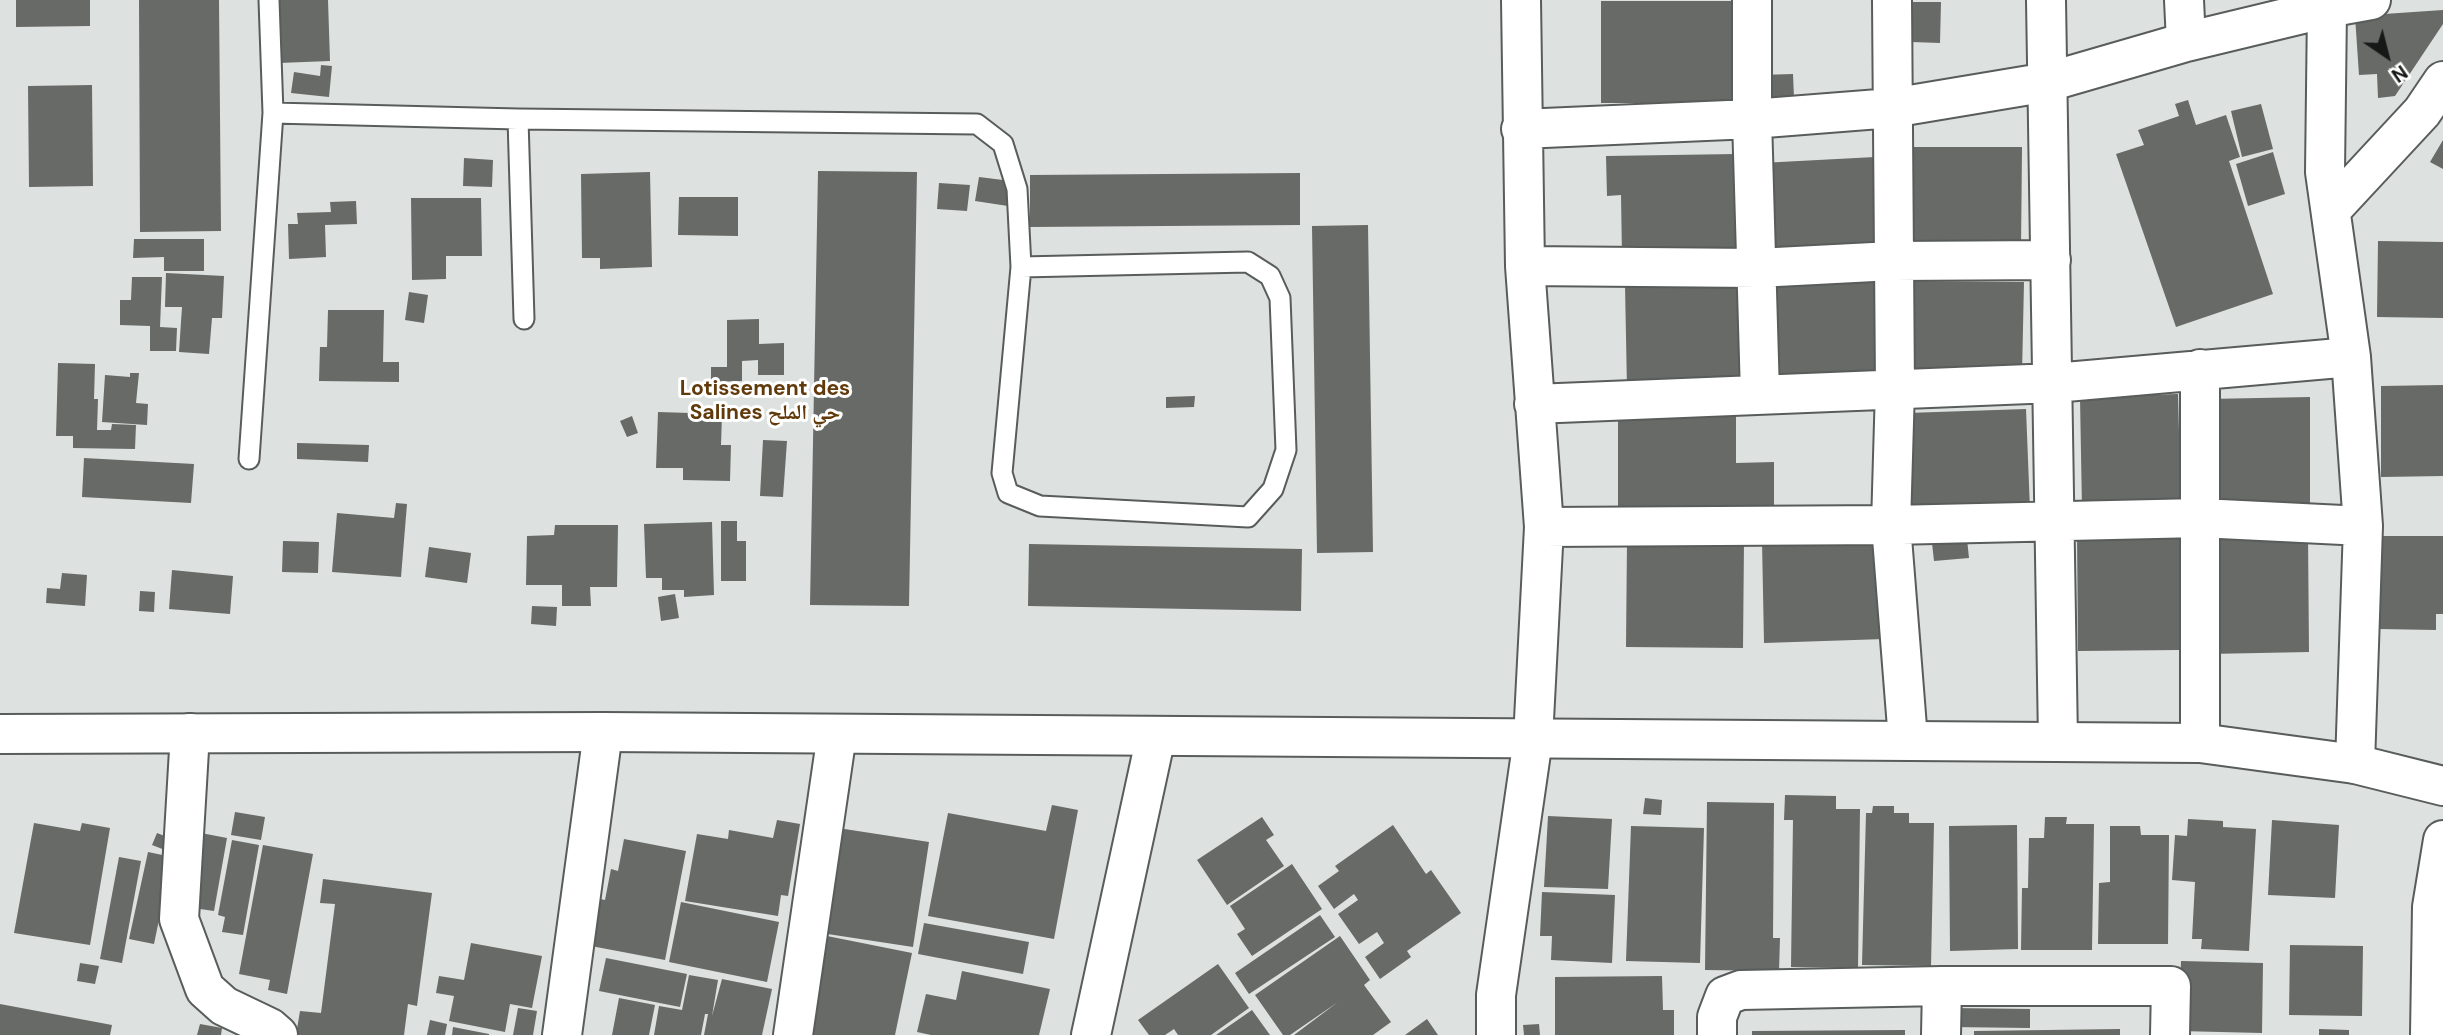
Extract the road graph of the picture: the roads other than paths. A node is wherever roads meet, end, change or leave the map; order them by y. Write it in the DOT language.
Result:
graph roads {
  1 [pos="269,0"];
  2 [pos="1521,0"];
  3 [pos="1752,0"];
  4 [pos="1892,0"];
  5 [pos="2046,0"];
  6 [pos="2184,0"];
  7 [pos="2371,0"];
  8 [pos="2327,4"];
  9 [pos="2186,42"];
  10 [pos="2443,81"];
  11 [pos="2048,82"];
  12 [pos="1892,108"];
  13 [pos="273,113"];
  14 [pos="518,119"];
  15 [pos="1752,119"];
  16 [pos="1521,129"];
  17 [pos="2331,210"];
  18 [pos="2050,260"];
  19 [pos="1893,261"];
  20 [pos="1525,266"];
  21 [pos="1021,267"];
  22 [pos="1757,268"];
  23 [pos="524,318"];
  24 [pos="2351,357"];
  25 [pos="2200,369"];
  26 [pos="2054,383"];
  27 [pos="1895,388"];
  28 [pos="1760,394"];
  29 [pos="1534,404"];
  30 [pos="249,459"];
  31 [pos="2200,518"];
  32 [pos="2056,521"];
  33 [pos="1891,525"];
  34 [pos="2363,526"];
  35 [pos="1544,527"];
  36 [pos="603,732"];
  37 [pos="190,733"];
  38 [pos="0,734"];
  39 [pos="837,734"];
  40 [pos="1156,736"];
  41 [pos="1533,739"];
  42 [pos="1908,740"];
  43 [pos="2058,741"];
  44 [pos="2200,743"];
  45 [pos="2355,764"];
  46 [pos="2443,786"];
  47 [pos="2443,840"];
  48 [pos="1942,986"];
  49 [pos="278,1035"];
  50 [pos="562,1035"];
  51 [pos="793,1035"];
  52 [pos="1091,1035"];
  53 [pos="1496,1035"];
  54 [pos="1717,1035"];
  55 [pos="1941,1035"];
  56 [pos="2170,1035"];
  57 [pos="2430,1035"];
  1 -- 13 [label="lane"];
  2 -- 16 [label="street"];
  3 -- 15 [label="street"];
  4 -- 12 [label="street"];
  5 -- 11 [label="street"];
  6 -- 9 [label="street"];
  7 -- 8 [label="street"];
  8 -- 9 [label="street"];
  8 -- 17 [label="street"];
  9 -- 11 [label="street"];
  10 -- 17 [label="street"];
  11 -- 12 [label="street"];
  11 -- 18 [label="street"];
  12 -- 15 [label="street"];
  12 -- 19 [label="street"];
  13 -- 14 [label="lane"];
  13 -- 30 [label="lane"];
  14 -- 21 [label="lane"];
  14 -- 23 [label="lane"];
  15 -- 16 [label="street"];
  15 -- 22 [label="street"];
  16 -- 20 [label="street"];
  17 -- 24 [label="street"];
  18 -- 19 [label="street"];
  18 -- 26 [label="street"];
  19 -- 22 [label="street"];
  19 -- 27 [label="street"];
  20 -- 22 [label="street"];
  20 -- 29 [label="street"];
  21 -- 21 [label="lane"];
  22 -- 28 [label="street"];
  24 -- 25 [label="street"];
  24 -- 34 [label="street"];
  25 -- 26 [label="street"];
  25 -- 31 [label="street"];
  26 -- 27 [label="street"];
  26 -- 32 [label="street"];
  27 -- 28 [label="street"];
  27 -- 33 [label="street"];
  28 -- 29 [label="street"];
  29 -- 35 [label="street"];
  31 -- 32 [label="street"];
  31 -- 34 [label="street"];
  31 -- 44 [label="street"];
  32 -- 33 [label="street"];
  32 -- 43 [label="street"];
  33 -- 35 [label="street"];
  33 -- 42 [label="street"];
  34 -- 45 [label="street"];
  35 -- 41 [label="street"];
  36 -- 37 [label="street"];
  36 -- 39 [label="street"];
  36 -- 50 [label="street"];
  37 -- 38 [label="street"];
  37 -- 49 [label="street"];
  39 -- 40 [label="street"];
  39 -- 51 [label="street"];
  40 -- 41 [label="street"];
  40 -- 52 [label="street"];
  41 -- 42 [label="street"];
  41 -- 53 [label="street"];
  42 -- 43 [label="street"];
  43 -- 44 [label="street"];
  44 -- 45 [label="street"];
  45 -- 46 [label="street"];
  47 -- 57 [label="street"];
  48 -- 54 [label="street"];
  48 -- 55 [label="street"];
  48 -- 56 [label="street"];
}
